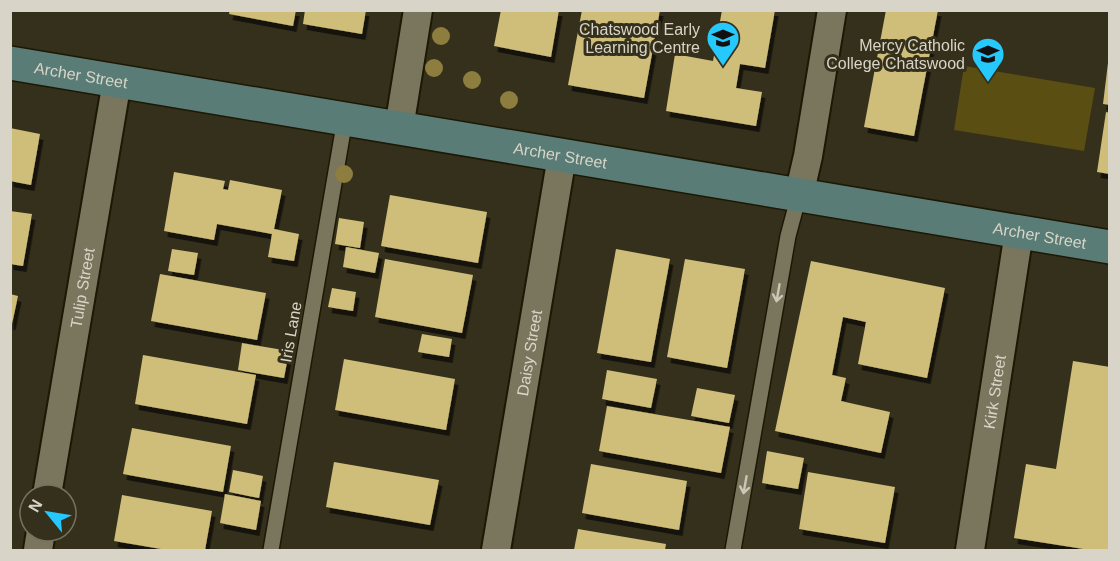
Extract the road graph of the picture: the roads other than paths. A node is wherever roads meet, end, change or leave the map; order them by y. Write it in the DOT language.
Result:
graph roads {
  1 [pos="418,10"];
  2 [pos="832,10"];
  3 [pos="10,63"];
  4 [pos="117,81"];
  5 [pos="345,119"];
  6 [pos="399,128"];
  7 [pos="562,156"];
  8 [pos="799,195"];
  9 [pos="1019,232"];
  10 [pos="1110,247"];
  11 [pos="49,483"];
  12 [pos="271,550"];
  13 [pos="496,550"];
  14 [pos="733,550"];
  15 [pos="970,550"];
  1 -- 6 [label="street"];
  2 -- 8 [label="street"];
  3 -- 4 [label="main road, Archer Street"];
  4 -- 5 [label="main road, Archer Street"];
  4 -- 11 [label="street, Tulip Street"];
  5 -- 6 [label="main road, Archer Street"];
  5 -- 12 [label="lane, Iris Lane"];
  6 -- 7 [label="main road, Archer Street"];
  7 -- 8 [label="main road, Archer Street"];
  7 -- 13 [label="street, Daisy Street"];
  8 -- 9 [label="main road, Archer Street"];
  8 -- 14 [label="lane, one-way"];
  9 -- 10 [label="main road, Archer Street"];
  9 -- 15 [label="street, Kirk Street"];
}
